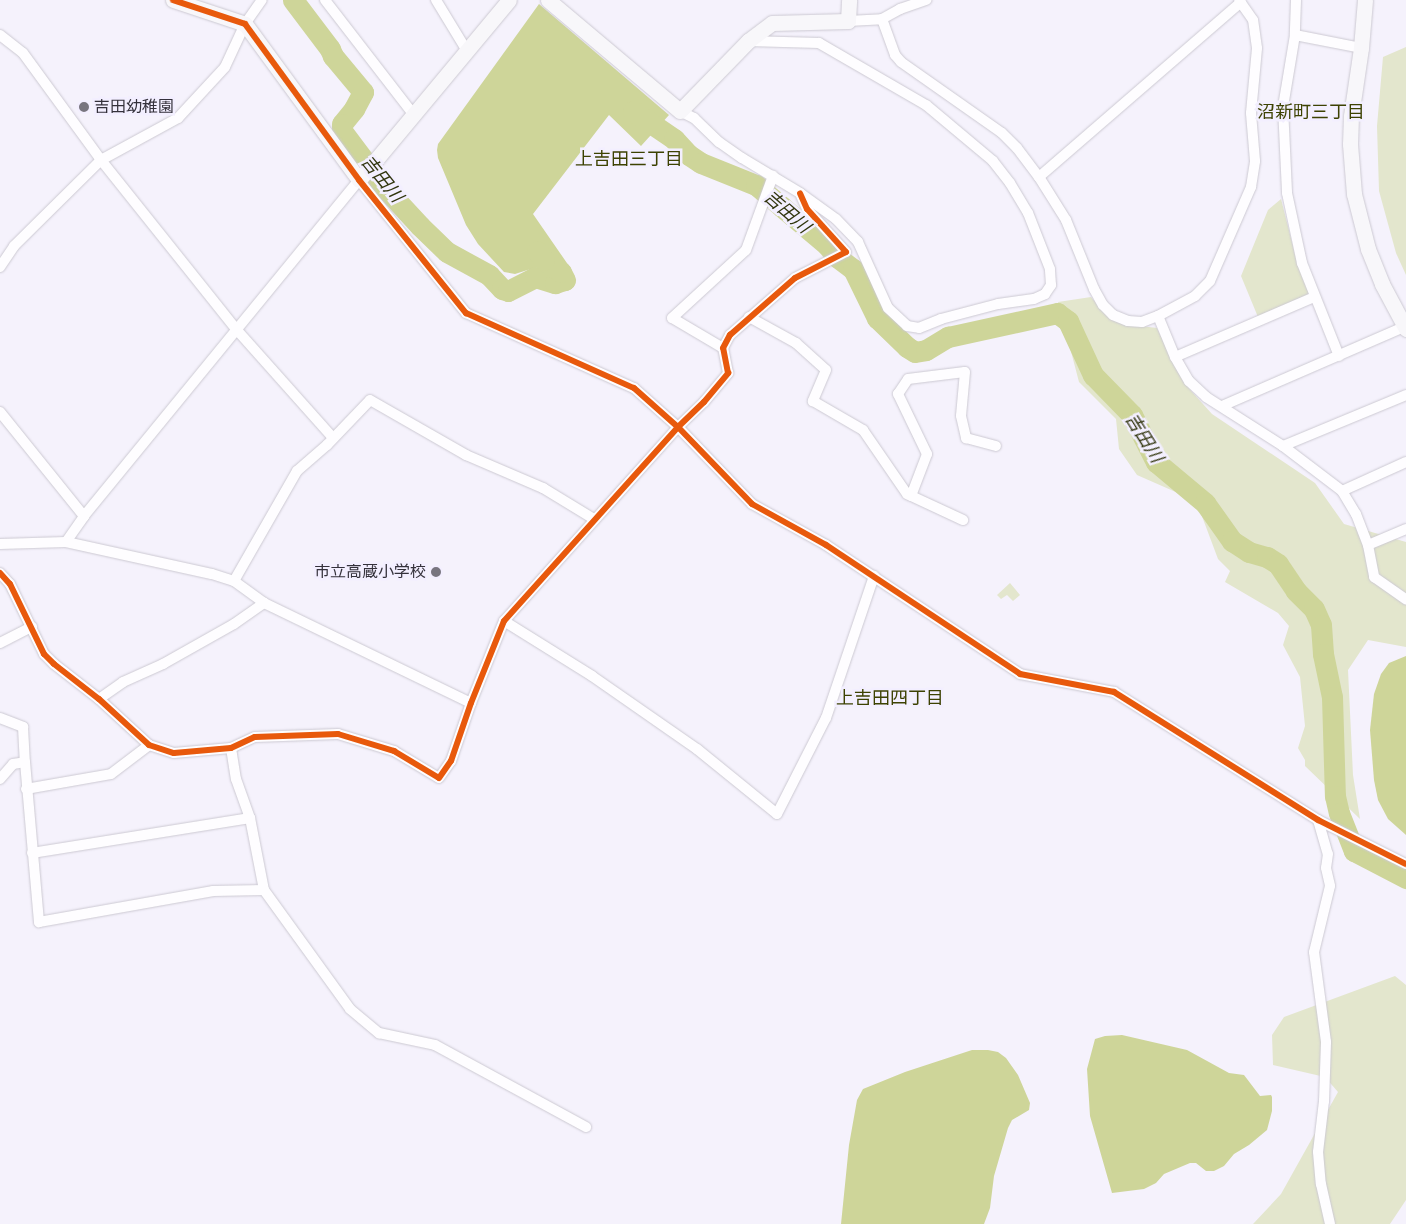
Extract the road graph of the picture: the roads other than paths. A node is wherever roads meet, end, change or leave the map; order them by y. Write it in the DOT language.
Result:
graph roads {
  1 [pos="173,0"];
  2 [pos="262,0"];
  3 [pos="325,0"];
  4 [pos="436,0"];
  5 [pos="509,0"];
  6 [pos="548,0"];
  7 [pos="849,0"];
  8 [pos="926,0"];
  9 [pos="1296,0"];
  10 [pos="1365,0"];
  11 [pos="1240,1"];
  12 [pos="882,19"];
  13 [pos="848,21"];
  14 [pos="245,24"];
  15 [pos="0,34"];
  16 [pos="1295,35"];
  17 [pos="748,41"];
  18 [pos="1361,48"];
  19 [pos="467,51"];
  20 [pos="680,112"];
  21 [pos="414,116"];
  22 [pos="101,160"];
  23 [pos="773,176"];
  24 [pos="1039,177"];
  25 [pos="359,180"];
  26 [pos="800,193"];
  27 [pos="0,267"];
  28 [pos="1314,297"];
  29 [pos="1158,316"];
  30 [pos="750,317"];
  31 [pos="1405,328"];
  32 [pos="236,329"];
  33 [pos="723,348"];
  34 [pos="1339,356"];
  35 [pos="1175,357"];
  36 [pos="1406,395"];
  37 [pos="1222,406"];
  38 [pos="0,412"];
  39 [pos="678,427"];
  40 [pos="332,438"];
  41 [pos="996,446"];
  42 [pos="1283,446"];
  43 [pos="1406,462"];
  44 [pos="1342,491"];
  45 [pos="911,496"];
  46 [pos="84,516"];
  47 [pos="594,519"];
  48 [pos="963,520"];
  49 [pos="1406,529"];
  50 [pos="66,542"];
  51 [pos="0,544"];
  52 [pos="1368,545"];
  53 [pos="0,573"];
  54 [pos="874,576"];
  55 [pos="234,582"];
  56 [pos="1406,599"];
  57 [pos="264,603"];
  58 [pos="504,621"];
  59 [pos="32,627"];
  60 [pos="0,643"];
  61 [pos="98,699"];
  62 [pos="471,703"];
  63 [pos="0,718"];
  64 [pos="149,745"];
  65 [pos="231,748"];
  66 [pos="25,762"];
  67 [pos="0,780"];
  68 [pos="26,789"];
  69 [pos="250,818"];
  70 [pos="1318,820"];
  71 [pos="32,853"];
  72 [pos="1406,864"];
  73 [pos="264,890"];
  74 [pos="586,1127"];
  75 [pos="1330,1224"];
  1 -- 14 [label="street"];
  2 -- 14 [label="street"];
  3 -- 21 [label="street"];
  4 -- 19 [label="street"];
  5 -- 19 [label="street"];
  6 -- 20 [label="street"];
  7 -- 13 [label="street"];
  8 -- 12 [label="street"];
  9 -- 16 [label="street"];
  10 -- 18 [label="street"];
  11 -- 24 [label="street"];
  11 -- 29 [label="street"];
  12 -- 13 [label="street"];
  12 -- 24 [label="street"];
  13 -- 17 [label="street"];
  14 -- 22 [label="street"];
  14 -- 25 [label="street"];
  15 -- 22 [label="street"];
  16 -- 18 [label="street"];
  16 -- 28 [label="street"];
  17 -- 20 [label="street"];
  17 -- 26 [label="street"];
  18 -- 31 [label="street"];
  19 -- 21 [label="street"];
  20 -- 23 [label="street"];
  21 -- 25 [label="street"];
  22 -- 27 [label="street"];
  22 -- 32 [label="street"];
  23 -- 26 [label="street"];
  23 -- 33 [label="street"];
  24 -- 29 [label="street"];
  25 -- 32 [label="street"];
  25 -- 39 [label="street"];
  26 -- 30 [label="street"];
  28 -- 34 [label="street"];
  28 -- 35 [label="street"];
  29 -- 35 [label="street"];
  30 -- 33 [label="street"];
  30 -- 45 [label="street"];
  31 -- 34 [label="street"];
  32 -- 40 [label="street"];
  32 -- 46 [label="street"];
  33 -- 39 [label="street"];
  34 -- 37 [label="street"];
  35 -- 37 [label="street"];
  36 -- 42 [label="street"];
  37 -- 42 [label="street"];
  38 -- 46 [label="street"];
  39 -- 47 [label="street"];
  39 -- 54 [label="street"];
  40 -- 47 [label="street"];
  40 -- 55 [label="street"];
  41 -- 45 [label="street"];
  42 -- 44 [label="street"];
  43 -- 44 [label="street"];
  44 -- 52 [label="street"];
  45 -- 48 [label="street"];
  46 -- 50 [label="street"];
  47 -- 58 [label="street"];
  49 -- 52 [label="street"];
  50 -- 51 [label="street"];
  50 -- 55 [label="street"];
  52 -- 56 [label="street"];
  53 -- 59 [label="street"];
  54 -- 58 [label="street"];
  54 -- 70 [label="street"];
  55 -- 57 [label="street"];
  57 -- 61 [label="street"];
  57 -- 62 [label="street"];
  58 -- 62 [label="street"];
  59 -- 60 [label="street"];
  59 -- 61 [label="street"];
  61 -- 64 [label="street"];
  62 -- 65 [label="street"];
  63 -- 66 [label="street"];
  64 -- 65 [label="street"];
  64 -- 68 [label="street"];
  65 -- 69 [label="street"];
  66 -- 67 [label="street"];
  66 -- 68 [label="street"];
  68 -- 71 [label="street"];
  69 -- 71 [label="street"];
  69 -- 73 [label="street"];
  70 -- 72 [label="street"];
  70 -- 75 [label="street"];
  71 -- 73 [label="street"];
  73 -- 74 [label="street"];
}
